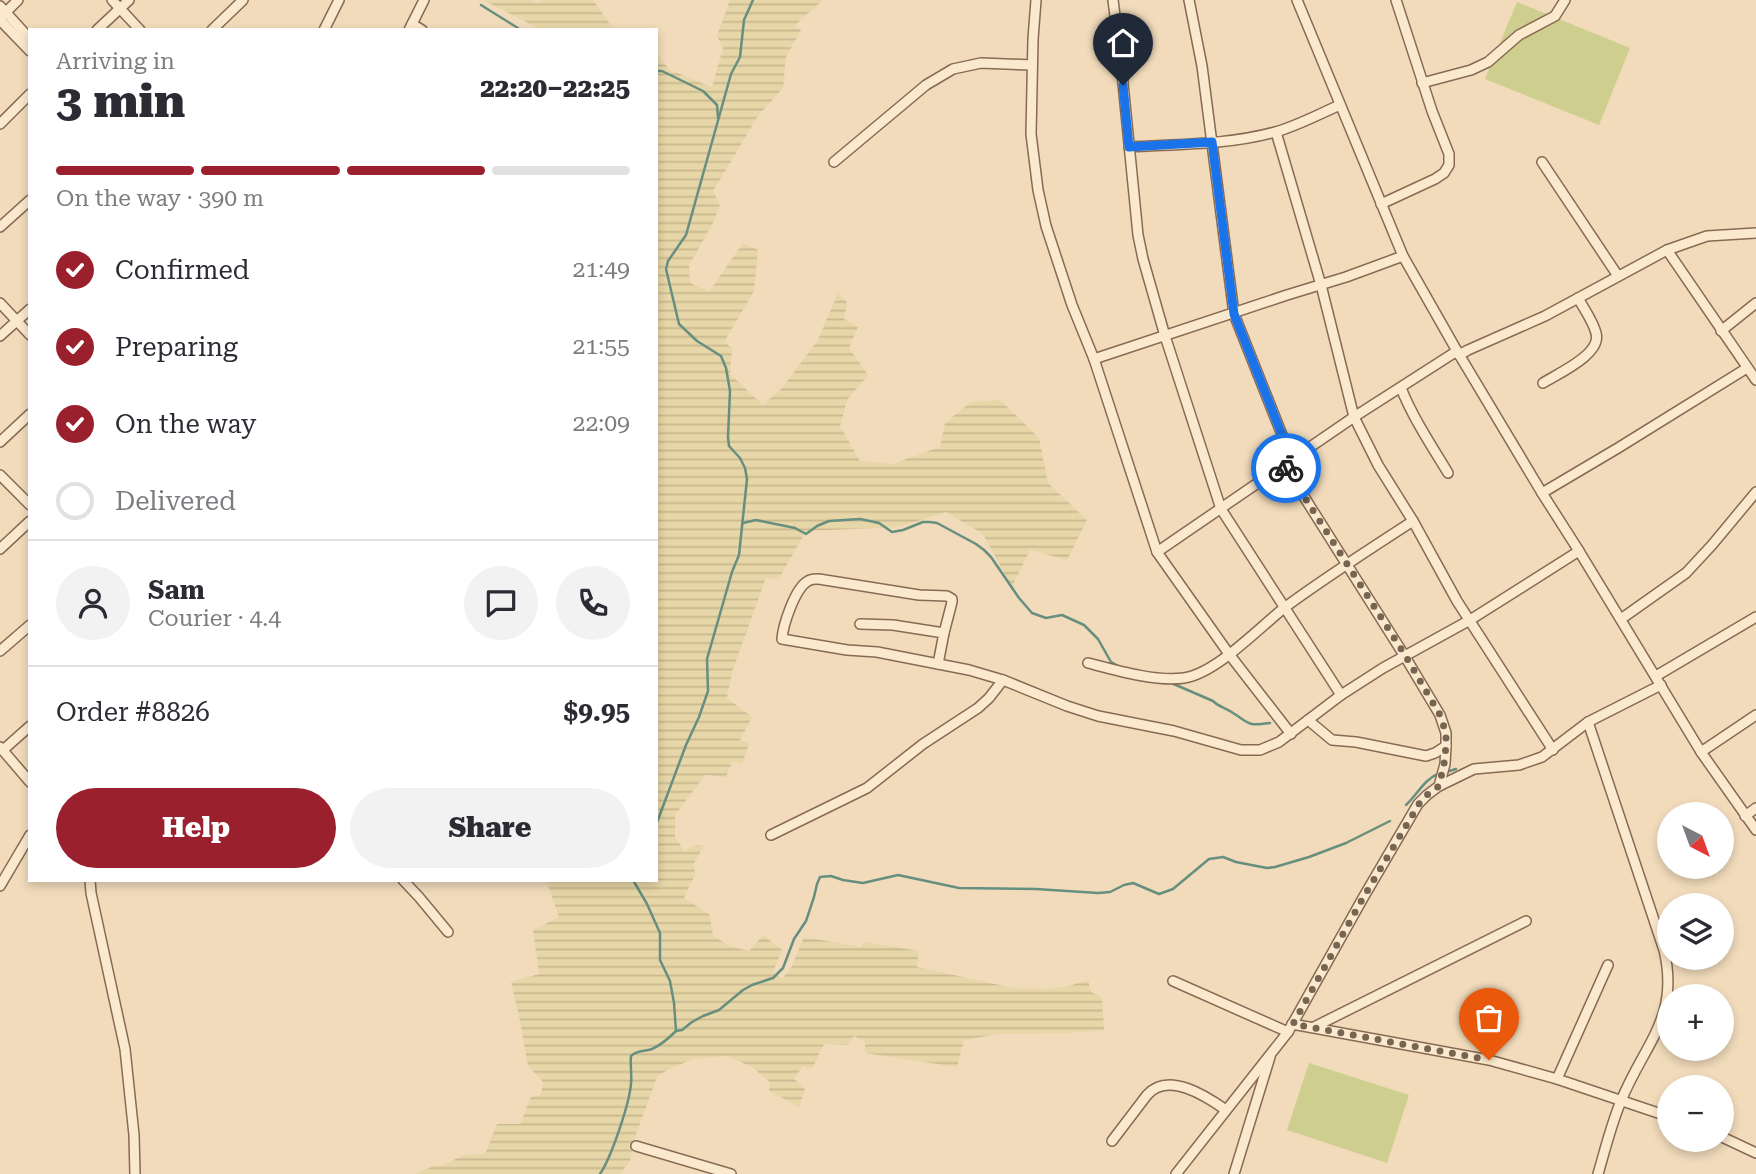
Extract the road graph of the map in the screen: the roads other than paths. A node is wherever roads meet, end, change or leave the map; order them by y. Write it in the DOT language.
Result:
graph roads {
  1 [pos="18,0"];
  2 [pos="112,0"];
  3 [pos="129,0"];
  4 [pos="243,0"];
  5 [pos="424,0"];
  6 [pos="1036,0"];
  7 [pos="1113,0"];
  8 [pos="1189,0"];
  9 [pos="1297,0"];
  10 [pos="1396,0"];
  11 [pos="1565,0"];
  12 [pos="335,2"];
  13 [pos="120,8"];
  14 [pos="1,14"];
  15 [pos="411,27"];
  16 [pos="99,28"];
  17 [pos="139,28"];
  18 [pos="214,28"];
  19 [pos="325,28"];
  20 [pos="28,37"];
  21 [pos="28,48"];
  22 [pos="1032,65"];
  23 [pos="1422,83"];
  24 [pos="28,96"];
  25 [pos="1340,105"];
  26 [pos="0,124"];
  27 [pos="1276,132"];
  28 [pos="1212,142"];
  29 [pos="1129,147"];
  30 [pos="834,162"];
  31 [pos="1542,162"];
  32 [pos="28,202"];
  33 [pos="1381,204"];
  34 [pos="0,228"];
  35 [pos="1756,233"];
  36 [pos="1667,250"];
  37 [pos="1403,256"];
  38 [pos="1618,276"];
  39 [pos="1321,285"];
  40 [pos="1578,298"];
  41 [pos="0,303"];
  42 [pos="1756,303"];
  43 [pos="28,311"];
  44 [pos="1234,314"];
  45 [pos="16,321"];
  46 [pos="1721,331"];
  47 [pos="28,333"];
  48 [pos="0,336"];
  49 [pos="1164,336"];
  50 [pos="1458,353"];
  51 [pos="1094,359"];
  52 [pos="1746,368"];
  53 [pos="1756,380"];
  54 [pos="1543,383"];
  55 [pos="1401,388"];
  56 [pos="28,416"];
  57 [pos="1354,417"];
  58 [pos="0,442"];
  59 [pos="1288,463"];
  60 [pos="1448,473"];
  61 [pos="0,475"];
  62 [pos="1756,492"];
  63 [pos="1542,493"];
  64 [pos="28,503"];
  65 [pos="1221,509"];
  66 [pos="1413,521"];
  67 [pos="28,523"];
  68 [pos="0,549"];
  69 [pos="1579,551"];
  70 [pos="1157,552"];
  71 [pos="1346,565"];
  72 [pos="1285,608"];
  73 [pos="1756,617"];
  74 [pos="1621,618"];
  75 [pos="1470,620"];
  76 [pos="860,624"];
  77 [pos="28,627"];
  78 [pos="944,633"];
  79 [pos="0,651"];
  80 [pos="1228,654"];
  81 [pos="1405,655"];
  82 [pos="1088,663"];
  83 [pos="938,664"];
  84 [pos="1003,680"];
  85 [pos="1659,680"];
  86 [pos="1341,695"];
  87 [pos="1756,715"];
  88 [pos="1308,720"];
  89 [pos="1588,722"];
  90 [pos="28,728"];
  91 [pos="1291,734"];
  92 [pos="1446,746"];
  93 [pos="2,748"];
  94 [pos="1553,750"];
  95 [pos="1701,752"];
  96 [pos="28,780"];
  97 [pos="1439,786"];
  98 [pos="1756,808"];
  99 [pos="1745,816"];
  100 [pos="1756,830"];
  101 [pos="771,835"];
  102 [pos="28,838"];
  103 [pos="90,882"];
  104 [pos="405,882"];
  105 [pos="0,886"];
  106 [pos="1526,921"];
  107 [pos="447,932"];
  108 [pos="1608,965"];
  109 [pos="1173,981"];
  110 [pos="1314,1027"];
  111 [pos="1290,1028"];
  112 [pos="1272,1052"];
  113 [pos="1557,1079"];
  114 [pos="1621,1101"];
  115 [pos="1226,1110"];
  116 [pos="1657,1113"];
  117 [pos="1112,1142"];
  118 [pos="1734,1143"];
  119 [pos="636,1146"];
  120 [pos="1756,1153"];
  121 [pos="135,1174"];
  122 [pos="731,1174"];
  123 [pos="1177,1174"];
  124 [pos="1234,1174"];
  125 [pos="1598,1174"];
  1 -- 14 [label="street"];
  2 -- 13 [label="street"];
  3 -- 13 [label="street"];
  4 -- 18 [label="street"];
  5 -- 15 [label="street"];
  6 -- 22 [label="street"];
  7 -- 29 [label="street"];
  8 -- 28 [label="street"];
  9 -- 25 [label="street"];
  10 -- 23 [label="street"];
  11 -- 23 [label="street"];
  12 -- 19 [label="street"];
  13 -- 16 [label="street"];
  13 -- 17 [label="street"];
  14 -- 20 [label="street"];
  14 -- 21 [label="street"];
  22 -- 30 [label="street"];
  22 -- 51 [label="street"];
  23 -- 33 [label="street"];
  24 -- 26 [label="street"];
  25 -- 27 [label="street"];
  25 -- 33 [label="street"];
  27 -- 28 [label="street"];
  27 -- 39 [label="street"];
  28 -- 29 [label="street"];
  28 -- 44 [label="street"];
  29 -- 49 [label="street"];
  31 -- 38 [label="street"];
  32 -- 34 [label="street"];
  33 -- 37 [label="street"];
  35 -- 36 [label="street"];
  36 -- 38 [label="street"];
  36 -- 46 [label="street"];
  37 -- 39 [label="street"];
  37 -- 50 [label="street"];
  38 -- 40 [label="street"];
  39 -- 44 [label="street"];
  39 -- 57 [label="street"];
  40 -- 50 [label="street"];
  40 -- 54 [label="street"];
  41 -- 45 [label="street"];
  42 -- 46 [label="street"];
  43 -- 45 [label="street"];
  44 -- 49 [label="street"];
  44 -- 59 [label="street"];
  45 -- 47 [label="street"];
  45 -- 48 [label="street"];
  46 -- 52 [label="street"];
  49 -- 51 [label="street"];
  49 -- 65 [label="street"];
  50 -- 55 [label="street"];
  50 -- 63 [label="street"];
  51 -- 70 [label="street"];
  52 -- 53 [label="street"];
  52 -- 63 [label="street"];
  55 -- 57 [label="street"];
  55 -- 60 [label="street"];
  56 -- 58 [label="street"];
  57 -- 59 [label="street"];
  57 -- 66 [label="street"];
  59 -- 65 [label="street"];
  59 -- 71 [label="street"];
  61 -- 64 [label="street"];
  62 -- 74 [label="street"];
  63 -- 69 [label="street"];
  65 -- 70 [label="street"];
  65 -- 72 [label="street"];
  66 -- 71 [label="street"];
  66 -- 75 [label="street"];
  67 -- 68 [label="street"];
  69 -- 74 [label="street"];
  69 -- 75 [label="street"];
  70 -- 80 [label="street"];
  71 -- 72 [label="street"];
  71 -- 81 [label="street"];
  72 -- 80 [label="street"];
  72 -- 86 [label="street"];
  73 -- 85 [label="street"];
  74 -- 85 [label="street"];
  75 -- 81 [label="street"];
  75 -- 94 [label="street"];
  76 -- 78 [label="street"];
  77 -- 79 [label="street"];
  78 -- 83 [label="street"];
  78 -- 83 [label="street"];
  80 -- 82 [label="street"];
  80 -- 91 [label="street"];
  81 -- 86 [label="street"];
  81 -- 92 [label="street"];
  83 -- 84 [label="street"];
  84 -- 91 [label="street"];
  84 -- 101 [label="street"];
  85 -- 89 [label="street"];
  85 -- 95 [label="street"];
  86 -- 88 [label="street"];
  87 -- 95 [label="street"];
  88 -- 91 [label="street"];
  88 -- 92 [label="street"];
  89 -- 94 [label="street"];
  89 -- 114 [label="street"];
  90 -- 93 [label="street"];
  92 -- 97 [label="street"];
  93 -- 96 [label="street"];
  94 -- 97 [label="street"];
  95 -- 99 [label="street"];
  97 -- 111 [label="street"];
  98 -- 99 [label="street"];
  99 -- 100 [label="street"];
  102 -- 105 [label="street"];
  103 -- 121 [label="street"];
  104 -- 107 [label="street"];
  106 -- 110 [label="street"];
  108 -- 113 [label="street"];
  109 -- 111 [label="street"];
  110 -- 111 [label="street"];
  110 -- 113 [label="street"];
  111 -- 112 [label="street"];
  112 -- 115 [label="street"];
  112 -- 124 [label="street"];
  113 -- 114 [label="street"];
  114 -- 116 [label="street"];
  114 -- 125 [label="street"];
  115 -- 117 [label="street"];
  115 -- 123 [label="street"];
  118 -- 120 [label="street"];
  119 -- 122 [label="street"];
}
